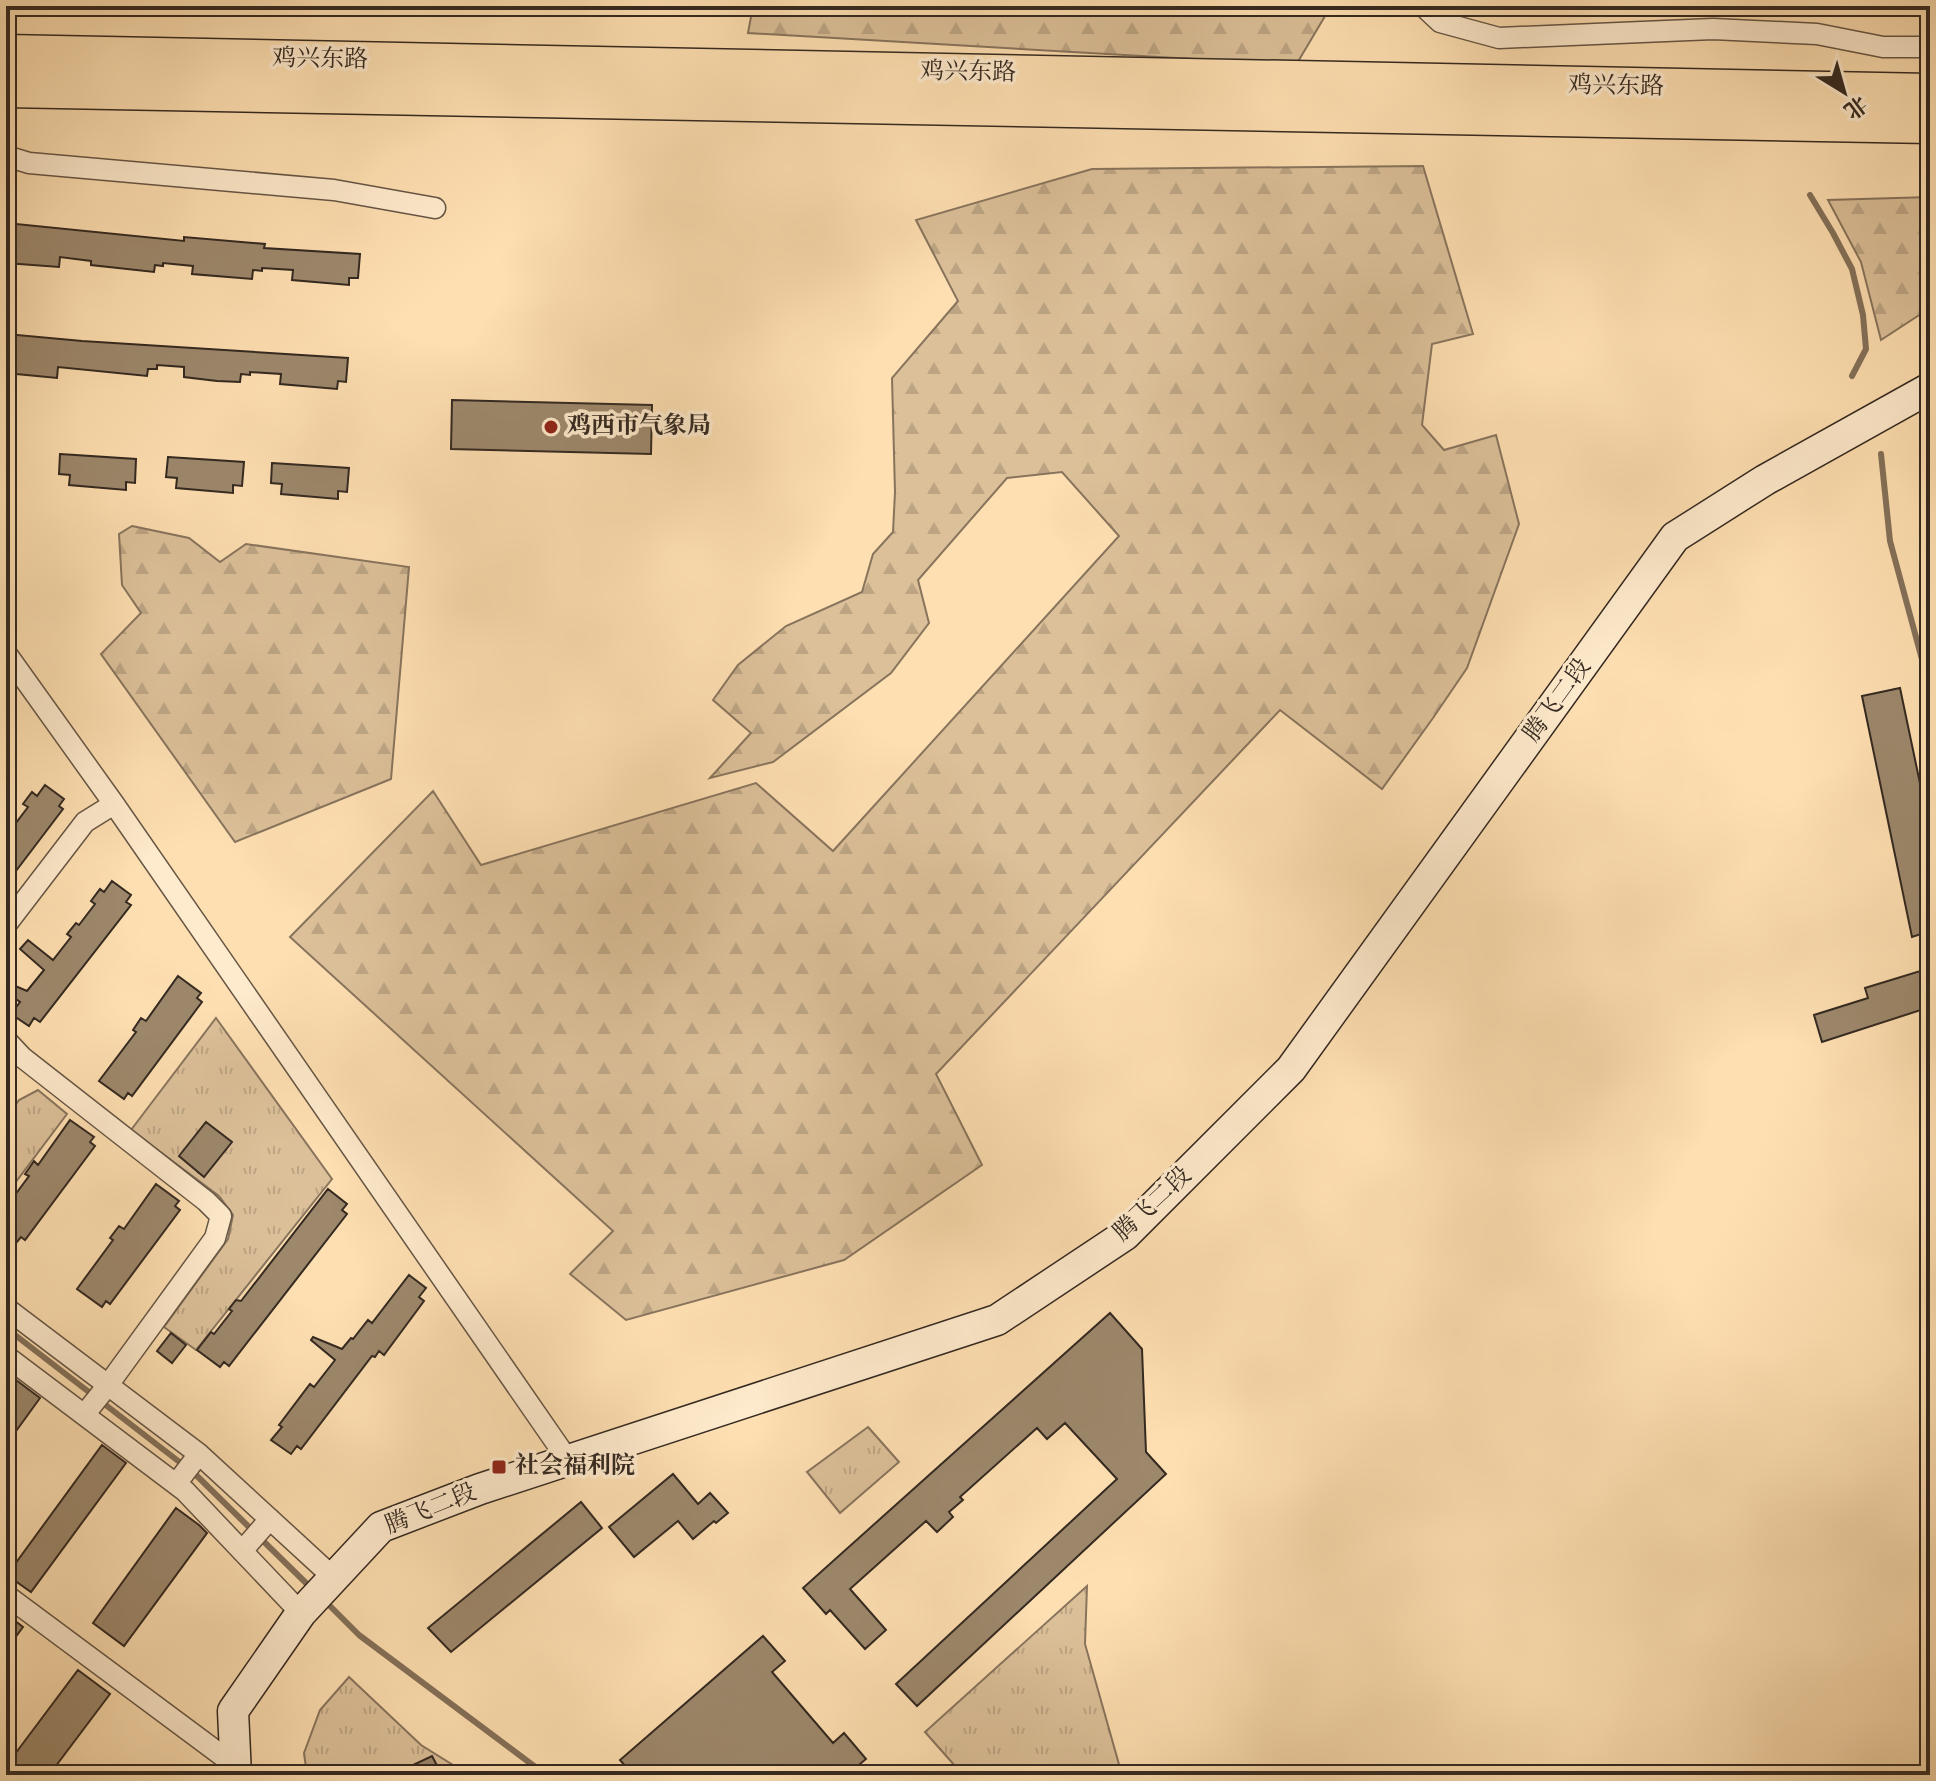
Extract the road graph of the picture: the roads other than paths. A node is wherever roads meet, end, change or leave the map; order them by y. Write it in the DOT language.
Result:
graph roads {
  1 [pos="1423,6"];
  2 [pos="1930,47"];
  3 [pos="6,54"];
  4 [pos="6,88"];
  5 [pos="1930,93"];
  6 [pos="1930,124"];
  7 [pos="6,156"];
  8 [pos="435,208"];
  9 [pos="1930,388"];
  10 [pos="6,653"];
  11 [pos="114,804"];
  12 [pos="6,925"];
  13 [pos="6,1040"];
  14 [pos="6,1308"];
  15 [pos="6,1356"];
  16 [pos="108,1385"];
  17 [pos="84,1415"];
  18 [pos="199,1454"];
  19 [pos="568,1460"];
  20 [pos="176,1484"];
  21 [pos="270,1519"];
  22 [pos="242,1551"];
  23 [pos="334,1578"];
  24 [pos="6,1595"];
  25 [pos="301,1613"];
  26 [pos="236,1770"];
  1 -- 2 [label="street"];
  3 -- 5 [label="highway, 鸡兴东路"];
  4 -- 6 [label="highway, 鸡兴东路"];
  7 -- 8 [label="street"];
  9 -- 19 [label="street, 腾飞二段"];
  10 -- 11 [label="street"];
  11 -- 12 [label="street"];
  11 -- 19 [label="street"];
  13 -- 16 [label="street"];
  14 -- 16 [label="street"];
  15 -- 17 [label="street"];
  16 -- 17 [label="street"];
  16 -- 18 [label="street"];
  17 -- 20 [label="street"];
  18 -- 20 [label="street"];
  18 -- 21 [label="street"];
  19 -- 23 [label="street, 腾飞二段"];
  20 -- 22 [label="street"];
  21 -- 22 [label="street"];
  21 -- 23 [label="street"];
  22 -- 25 [label="street"];
  23 -- 25 [label="street, 腾飞二段"];
  24 -- 26 [label="street"];
  25 -- 26 [label="street, 腾飞二段"];
}
